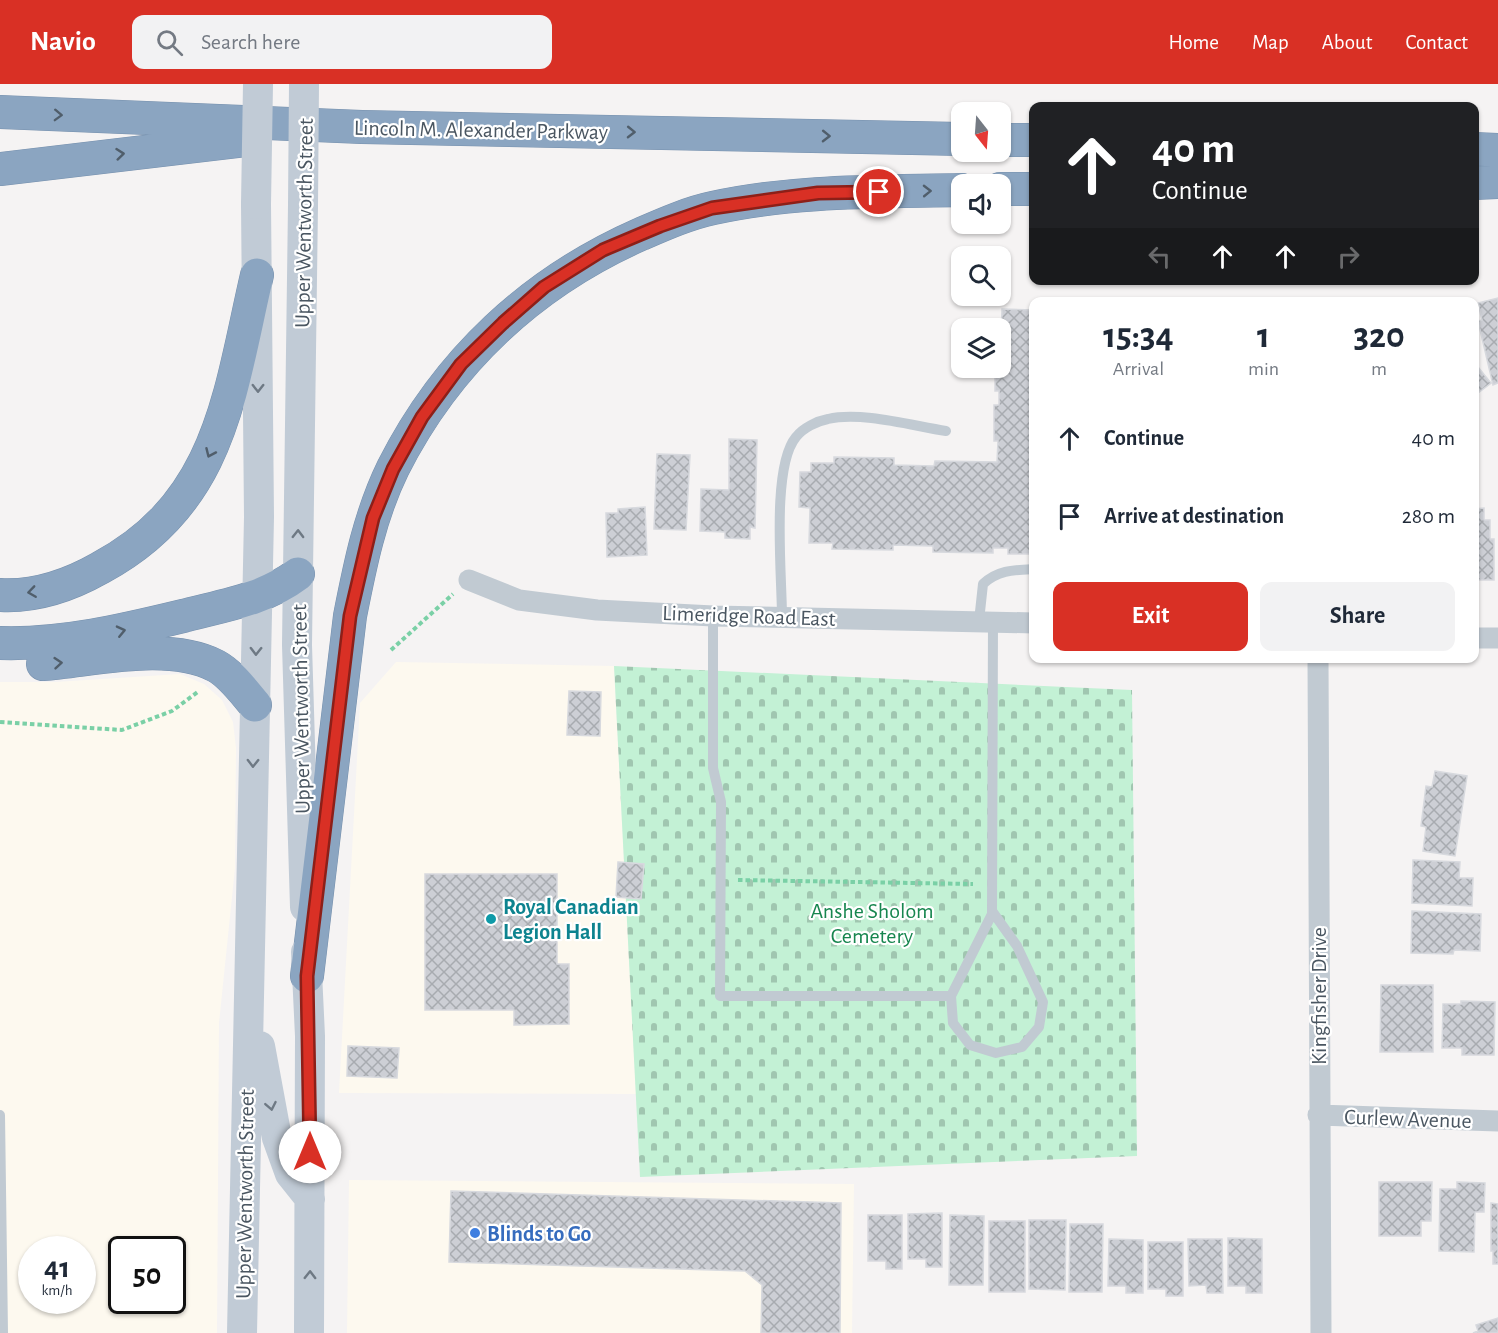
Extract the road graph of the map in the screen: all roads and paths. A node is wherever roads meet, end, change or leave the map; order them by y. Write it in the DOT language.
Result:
graph roads {
  1 [pos="258,84"];
  2 [pos="304,84"];
  3 [pos="0,112"];
  4 [pos="362,127"];
  5 [pos="951,139"];
  6 [pos="1011,140"];
  7 [pos="1029,140"];
  8 [pos="1479,149"];
  9 [pos="1498,150"];
  10 [pos="0,170"];
  11 [pos="1498,182"];
  12 [pos="1479,183"];
  13 [pos="1011,189"];
  14 [pos="1029,189"];
  15 [pos="951,190"];
  16 [pos="257,275"];
  17 [pos="946,432"];
  18 [pos="1029,569"];
  19 [pos="298,574"];
  20 [pos="469,580"];
  21 [pos="0,595"];
  22 [pos="257,598"];
  23 [pos="713,616"];
  24 [pos="782,617"];
  25 [pos="986,621"];
  26 [pos="1029,623"];
  27 [pos="1479,638"];
  28 [pos="1498,638"];
  29 [pos="0,644"];
  30 [pos="391,650"];
  31 [pos="0,662"];
  32 [pos="1318,663"];
  33 [pos="204,687"];
  34 [pos="255,705"];
  35 [pos="0,722"];
  36 [pos="720,880"];
  37 [pos="992,884"];
  38 [pos="992,911"];
  39 [pos="307,976"];
  40 [pos="249,987"];
  41 [pos="951,996"];
  42 [pos="0,1115"];
  43 [pos="1318,1115"];
  44 [pos="1498,1121"];
  45 [pos="310,1199"];
  46 [pos="1,1236"];
  47 [pos="3,1333"];
  48 [pos="242,1333"];
  49 [pos="309,1333"];
  50 [pos="1321,1333"];
  1 -- 16 [label="main road, Upper Wentworth Street, bridge"];
  19 -- 2 [label="main road, Upper Wentworth Street, one-way, bridge"];
  3 -- 4 [label="highway, Lincoln M. Alexander Parkway, one-way"];
  4 -- 5 [label="highway, Lincoln M. Alexander Parkway, one-way"];
  10 -- 4 [label="highway, one-way"];
  6 -- 7 [label="highway"];
  8 -- 9 [label="highway"];
  11 -- 12 [label="highway"];
  13 -- 14 [label="highway"];
  39 -- 15 [label="highway, one-way"];
  16 -- 21 [label="highway, one-way"];
  16 -- 22 [label="main road, Upper Wentworth Street, one-way"];
  17 -- 24 [label="lane"];
  18 -- 25 [label="lane"];
  19 -- 22 [label="highway"];
  19 -- 39 [label="main road, Upper Wentworth Street"];
  20 -- 23 [label="street, Limeridge Road East"];
  20 -- 30 [label="path"];
  29 -- 22 [label="highway, one-way"];
  22 -- 34 [label="main road, Upper Wentworth Street, one-way"];
  23 -- 24 [label="street, Limeridge Road East"];
  23 -- 36 [label="lane"];
  24 -- 25 [label="street, Limeridge Road East"];
  25 -- 26 [label="street, Limeridge Road East"];
  25 -- 37 [label="lane"];
  27 -- 28 [label="street"];
  31 -- 34 [label="highway, one-way"];
  32 -- 43 [label="street, Kingfisher Drive"];
  33 -- 35 [label="path"];
  34 -- 40 [label="main road, Upper Wentworth Street, one-way"];
  36 -- 37 [label="path"];
  36 -- 41 [label="lane"];
  37 -- 38 [label="lane"];
  38 -- 41 [label="lane"];
  38 -- 41 [label="lane"];
  39 -- 45 [label="main road, Upper Wentworth Street"];
  40 -- 45 [label="main road, one-way"];
  40 -- 48 [label="main road, Upper Wentworth Street"];
  42 -- 46 [label="lane"];
  43 -- 44 [label="street, Curlew Avenue"];
  43 -- 50 [label="street, Kingfisher Drive"];
  49 -- 45 [label="main road, Upper Wentworth Street, one-way"];
  46 -- 47 [label="lane"];
}
